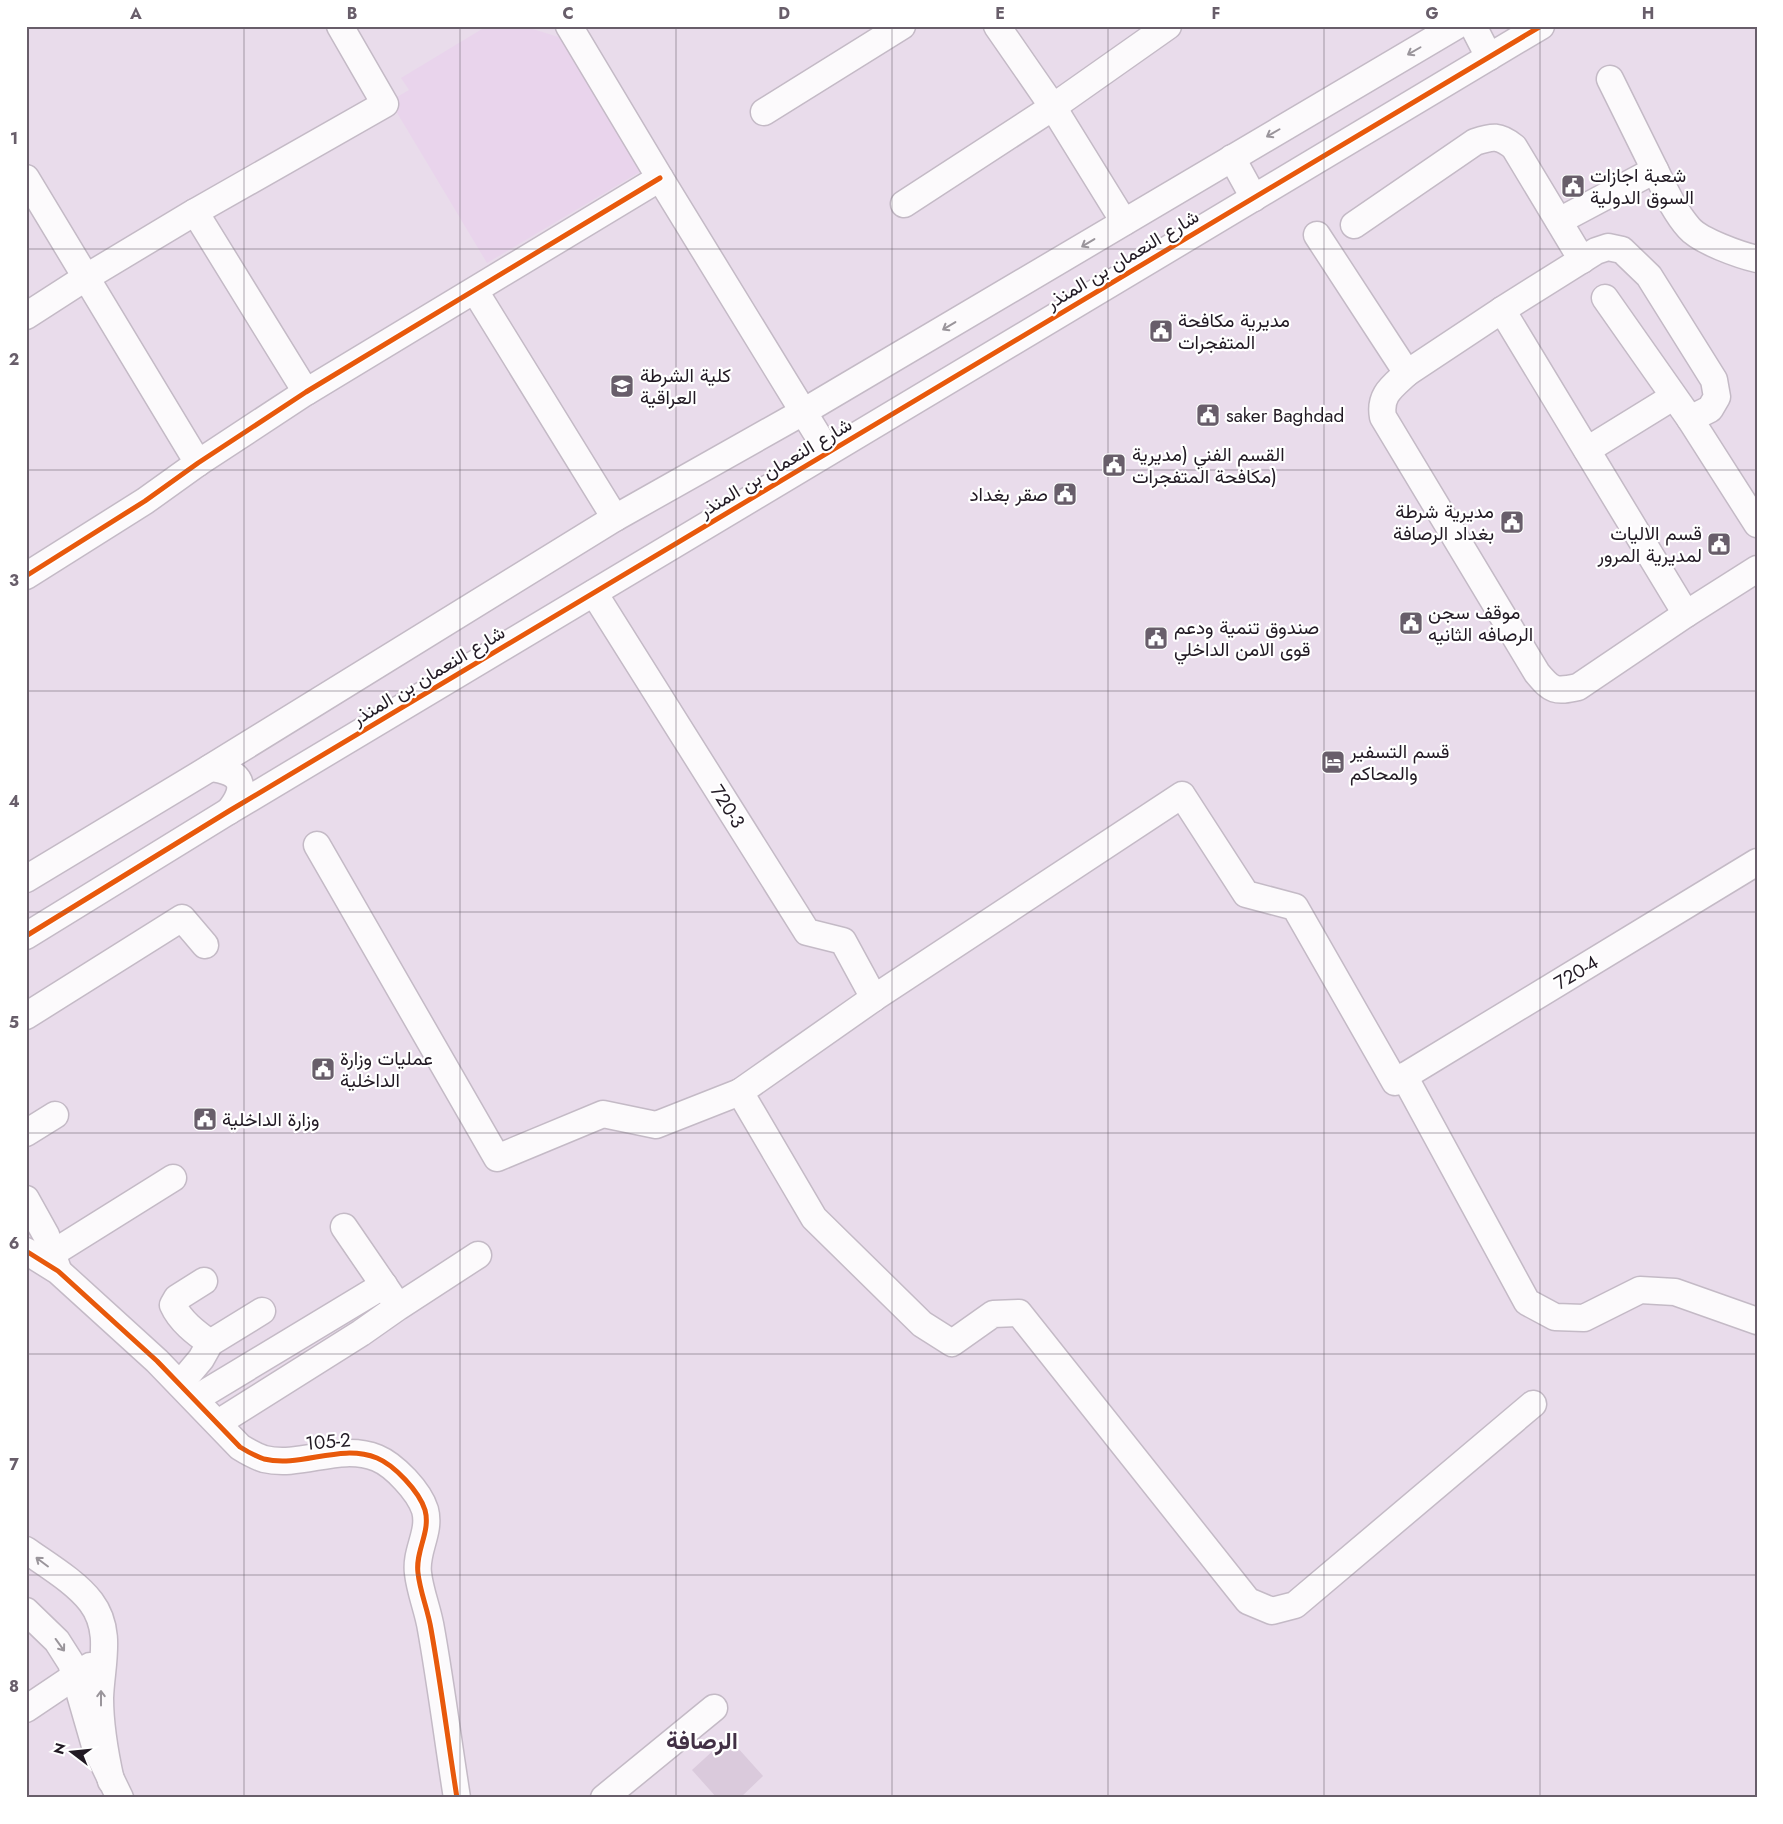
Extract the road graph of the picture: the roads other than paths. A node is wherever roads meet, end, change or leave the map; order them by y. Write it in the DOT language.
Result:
graph roads {
  1 [pos="340,26"];
  2 [pos="569,26"];
  3 [pos="902,26"];
  4 [pos="997,26"];
  5 [pos="1168,26"];
  6 [pos="1456,26"];
  7 [pos="1473,26"];
  8 [pos="1541,26"];
  9 [pos="1489,57"];
  10 [pos="1610,79"];
  11 [pos="1053,108"];
  12 [pos="764,112"];
  13 [pos="1232,158"];
  14 [pos="1655,170"];
  15 [pos="26,178"];
  16 [pos="660,178"];
  17 [pos="1254,198"];
  18 [pos="904,204"];
  19 [pos="195,212"];
  20 [pos="1559,221"];
  21 [pos="1124,222"];
  22 [pos="1354,225"];
  23 [pos="1317,235"];
  24 [pos="1757,259"];
  25 [pos="1582,260"];
  26 [pos="85,278"];
  27 [pos="476,291"];
  28 [pos="1604,298"];
  29 [pos="1502,310"];
  30 [pos="26,316"];
  31 [pos="1406,373"];
  32 [pos="306,392"];
  33 [pos="1673,397"];
  34 [pos="803,412"];
  35 [pos="1690,419"];
  36 [pos="1587,450"];
  37 [pos="828,452"];
  38 [pos="198,463"];
  39 [pos="615,518"];
  40 [pos="1757,524"];
  41 [pos="1757,569"];
  42 [pos="26,575"];
  43 [pos="594,593"];
  44 [pos="1686,614"];
  45 [pos="210,768"];
  46 [pos="229,812"];
  47 [pos="317,845"];
  48 [pos="1757,862"];
  49 [pos="26,879"];
  50 [pos="26,936"];
  51 [pos="205,945"];
  52 [pos="874,998"];
  53 [pos="26,1016"];
  54 [pos="1400,1079"];
  55 [pos="740,1092"];
  56 [pos="55,1115"];
  57 [pos="26,1133"];
  58 [pos="173,1178"];
  59 [pos="27,1201"];
  60 [pos="344,1227"];
  61 [pos="26,1251"];
  62 [pos="478,1255"];
  63 [pos="55,1262"];
  64 [pos="204,1281"];
  65 [pos="384,1285"];
  66 [pos="398,1307"];
  67 [pos="262,1310"];
  68 [pos="1757,1321"];
  69 [pos="210,1343"];
  70 [pos="187,1391"];
  71 [pos="1533,1404"];
  72 [pos="218,1423"];
  73 [pos="26,1550"];
  74 [pos="26,1611"];
  75 [pos="104,1657"];
  76 [pos="76,1676"];
  77 [pos="714,1708"];
  78 [pos="26,1710"];
  79 [pos="116,1789"];
  80 [pos="457,1798"];
  81 [pos="604,1798"];
  1 -- 19 [label="street"];
  2 -- 16 [label="street"];
  3 -- 12 [label="street"];
  4 -- 11 [label="street"];
  5 -- 11 [label="street"];
  6 -- 13 [label="street, شارع النعمان بن المنذر, one-way"];
  7 -- 9 [label="street"];
  8 -- 9 [label="street, شارع النعمان بن المنذر"];
  9 -- 17 [label="street, شارع النعمان بن المنذر"];
  10 -- 14 [label="street"];
  11 -- 18 [label="street"];
  11 -- 21 [label="street"];
  13 -- 17 [label="street"];
  13 -- 21 [label="street, شارع النعمان بن المنذر"];
  14 -- 20 [label="street"];
  14 -- 24 [label="street"];
  15 -- 26 [label="street"];
  16 -- 27 [label="street"];
  16 -- 34 [label="street"];
  17 -- 37 [label="street, شارع النعمان بن المنذر"];
  19 -- 26 [label="street"];
  19 -- 32 [label="street"];
  20 -- 22 [label="street"];
  20 -- 25 [label="street"];
  21 -- 34 [label="street, شارع النعمان بن المنذر, one-way"];
  23 -- 31 [label="street"];
  25 -- 29 [label="street"];
  25 -- 35 [label="street"];
  26 -- 30 [label="street"];
  26 -- 38 [label="street"];
  27 -- 32 [label="street"];
  27 -- 39 [label="street"];
  28 -- 33 [label="street"];
  29 -- 31 [label="street"];
  29 -- 36 [label="street"];
  31 -- 44 [label="street"];
  32 -- 38 [label="street"];
  33 -- 35 [label="street"];
  33 -- 36 [label="street"];
  34 -- 37 [label="street"];
  34 -- 39 [label="street, شارع النعمان بن المنذر"];
  35 -- 40 [label="street"];
  36 -- 44 [label="street"];
  37 -- 43 [label="street, شارع النعمان بن المنذر"];
  38 -- 42 [label="street"];
  39 -- 45 [label="street, شارع النعمان بن المنذر"];
  41 -- 44 [label="street"];
  43 -- 46 [label="street, شارع النعمان بن المنذر"];
  43 -- 52 [label="street, 720-3"];
  45 -- 46 [label="street"];
  45 -- 49 [label="street, شارع النعمان بن المنذر"];
  46 -- 50 [label="street, شارع النعمان بن المنذر"];
  47 -- 55 [label="street"];
  48 -- 54 [label="street, 720-4"];
  51 -- 53 [label="street"];
  52 -- 54 [label="street"];
  52 -- 55 [label="street"];
  54 -- 68 [label="street"];
  55 -- 71 [label="street"];
  56 -- 57 [label="street"];
  58 -- 63 [label="street"];
  59 -- 63 [label="street, 105-2"];
  60 -- 65 [label="street"];
  61 -- 63 [label="street, 105-2"];
  62 -- 66 [label="street"];
  63 -- 70 [label="street, 105-2"];
  64 -- 69 [label="street"];
  65 -- 66 [label="street"];
  65 -- 70 [label="street"];
  66 -- 72 [label="street"];
  67 -- 69 [label="street"];
  69 -- 70 [label="street"];
  70 -- 72 [label="street, 105-2"];
  72 -- 80 [label="street, 105-2"];
  75 -- 73 [label="street, one-way"];
  74 -- 76 [label="street, one-way"];
  75 -- 76 [label="street"];
  79 -- 75 [label="street, one-way"];
  76 -- 78 [label="street"];
  76 -- 79 [label="street"];
  77 -- 81 [label="street"];
}
